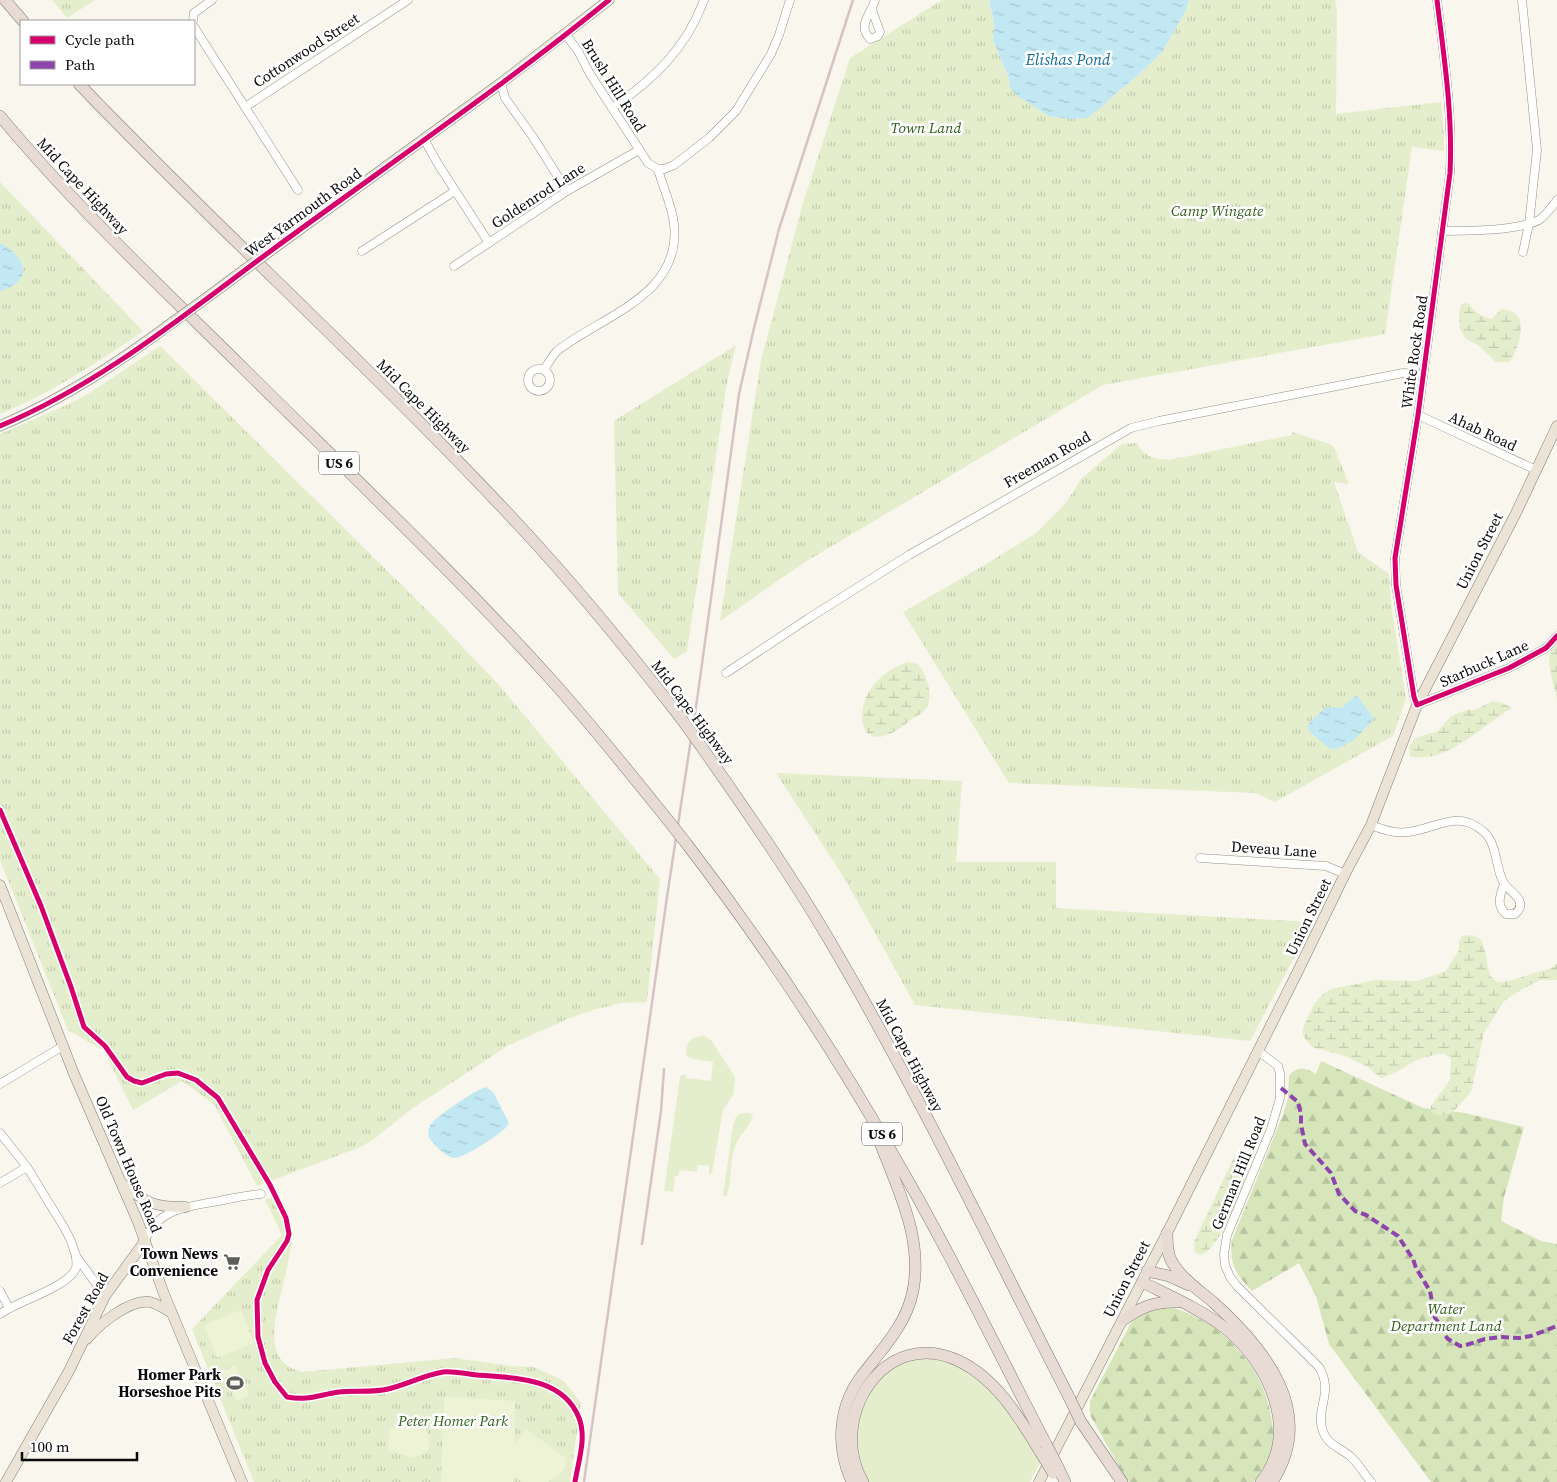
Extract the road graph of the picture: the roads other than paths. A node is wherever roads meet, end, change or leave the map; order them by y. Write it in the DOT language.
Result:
graph roads {
  1 [pos="5,0"];
  2 [pos="212,0"];
  3 [pos="408,0"];
  4 [pos="609,0"];
  5 [pos="704,0"];
  6 [pos="790,0"];
  7 [pos="875,0"];
  8 [pos="1437,0"];
  9 [pos="1522,0"];
  10 [pos="872,10"];
  11 [pos="22,20"];
  12 [pos="194,20"];
  13 [pos="195,28"];
  14 [pos="566,35"];
  15 [pos="501,83"];
  16 [pos="80,85"];
  17 [pos="245,107"];
  18 [pos="612,108"];
  19 [pos="0,116"];
  20 [pos="424,139"];
  21 [pos="639,150"];
  22 [pos="658,169"];
  23 [pos="298,190"];
  24 [pos="455,191"];
  25 [pos="567,191"];
  26 [pos="1557,200"];
  27 [pos="1528,224"];
  28 [pos="1442,231"];
  29 [pos="489,243"];
  30 [pos="362,251"];
  31 [pos="1523,252"];
  32 [pos="454,266"];
  33 [pos="544,370"];
  34 [pos="1423,374"];
  35 [pos="1418,415"];
  36 [pos="0,426"];
  37 [pos="1557,426"];
  38 [pos="1536,470"];
  39 [pos="1557,636"];
  40 [pos="726,673"];
  41 [pos="1417,705"];
  42 [pos="1371,825"];
  43 [pos="1200,858"];
  44 [pos="1345,874"];
  45 [pos="1504,884"];
  46 [pos="0,885"];
  47 [pos="63,1046"];
  48 [pos="1258,1051"];
  49 [pos="0,1084"];
  50 [pos="870,1115"];
  51 [pos="0,1133"];
  52 [pos="28,1167"];
  53 [pos="0,1183"];
  54 [pos="122,1184"];
  55 [pos="261,1194"];
  56 [pos="186,1207"];
  57 [pos="1167,1233"];
  58 [pos="145,1240"];
  59 [pos="76,1256"];
  60 [pos="1147,1271"];
  61 [pos="1142,1282"];
  62 [pos="1195,1288"];
  63 [pos="0,1291"];
  64 [pos="105,1296"];
  65 [pos="1182,1302"];
  66 [pos="9,1308"];
  67 [pos="172,1313"];
  68 [pos="0,1314"];
  69 [pos="1123,1320"];
  70 [pos="80,1347"];
  71 [pos="1077,1420"];
  72 [pos="1043,1449"];
  73 [pos="1057,1473"];
  74 [pos="6,1482"];
  75 [pos="242,1482"];
  76 [pos="852,1482"];
  77 [pos="863,1482"];
  78 [pos="1039,1482"];
  79 [pos="1065,1482"];
  80 [pos="1113,1482"];
  81 [pos="1122,1482"];
  82 [pos="1261,1482"];
  83 [pos="1272,1482"];
  84 [pos="1371,1482"];
  1 -- 11 [label="highway"];
  2 -- 12 [label="street"];
  3 -- 17 [label="street, Cottonwood Street"];
  4 -- 14 [label="main road, West Yarmouth Road"];
  5 -- 18 [label="street"];
  6 -- 22 [label="street"];
  7 -- 10 [label="street"];
  8 -- 28 [label="street, White Rock Road"];
  9 -- 27 [label="street"];
  13 -- 17 [label="street"];
  14 -- 15 [label="main road, West Yarmouth Road"];
  14 -- 18 [label="street, Brush Hill Road"];
  15 -- 20 [label="main road, West Yarmouth Road"];
  15 -- 25 [label="street"];
  16 -- 71 [label="highway, Mid Cape Highway, bridge"];
  17 -- 23 [label="street"];
  18 -- 21 [label="street, Brush Hill Road"];
  19 -- 50 [label="highway, Mid Cape Highway / US 6, bridge"];
  20 -- 24 [label="street"];
  20 -- 36 [label="main road, West Yarmouth Road, bridge"];
  21 -- 22 [label="street, Brush Hill Road"];
  21 -- 25 [label="street, Goldenrod Lane"];
  22 -- 33 [label="street"];
  24 -- 29 [label="street"];
  24 -- 30 [label="street"];
  25 -- 29 [label="street, Goldenrod Lane"];
  26 -- 27 [label="street"];
  27 -- 28 [label="street"];
  27 -- 31 [label="street"];
  28 -- 34 [label="street, White Rock Road"];
  29 -- 32 [label="street, Goldenrod Lane"];
  34 -- 35 [label="street, White Rock Road"];
  34 -- 40 [label="street, Freeman Road"];
  35 -- 38 [label="street, Ahab Road"];
  35 -- 41 [label="street, White Rock Road"];
  37 -- 38 [label="main road, Union Street"];
  38 -- 41 [label="main road, Union Street"];
  39 -- 41 [label="street, Starbuck Lane"];
  41 -- 42 [label="main road, Union Street"];
  42 -- 44 [label="main road, Union Street"];
  42 -- 45 [label="street"];
  43 -- 44 [label="street, Deveau Lane"];
  44 -- 48 [label="main road, Union Street"];
  46 -- 47 [label="main road, Old Town House Road"];
  47 -- 49 [label="street"];
  47 -- 54 [label="main road, Old Town House Road"];
  48 -- 57 [label="main road, Union Street"];
  48 -- 84 [label="street, German Hill Road"];
  50 -- 72 [label="highway, Mid Cape Highway / US 6"];
  50 -- 76 [label="highway"];
  51 -- 52 [label="street"];
  52 -- 53 [label="street"];
  52 -- 59 [label="street"];
  54 -- 56 [label="main road"];
  54 -- 58 [label="main road, Old Town House Road"];
  55 -- 56 [label="street, Forest Road"];
  56 -- 58 [label="street, Forest Road"];
  57 -- 60 [label="main road, Union Street"];
  57 -- 62 [label="highway"];
  58 -- 64 [label="main road, Forest Road"];
  58 -- 67 [label="main road, Old Town House Road"];
  59 -- 64 [label="street"];
  59 -- 66 [label="street"];
  60 -- 61 [label="main road, Union Street"];
  60 -- 62 [label="highway"];
  61 -- 65 [label="highway"];
  61 -- 69 [label="main road, Union Street"];
  62 -- 83 [label="highway"];
  63 -- 66 [label="street"];
  64 -- 70 [label="main road, Forest Road"];
  65 -- 69 [label="highway"];
  65 -- 82 [label="highway"];
  66 -- 68 [label="street"];
  67 -- 70 [label="main road"];
  67 -- 75 [label="main road, Old Town House Road"];
  69 -- 71 [label="main road, Union Street"];
  70 -- 74 [label="main road, Forest Road"];
  71 -- 78 [label="main road, Union Street"];
  71 -- 80 [label="highway, Mid Cape Highway"];
  71 -- 81 [label="highway"];
  72 -- 73 [label="highway, Mid Cape Highway / US 6, bridge"];
  72 -- 77 [label="highway"];
  73 -- 79 [label="highway, Mid Cape Highway / US 6"];
}
